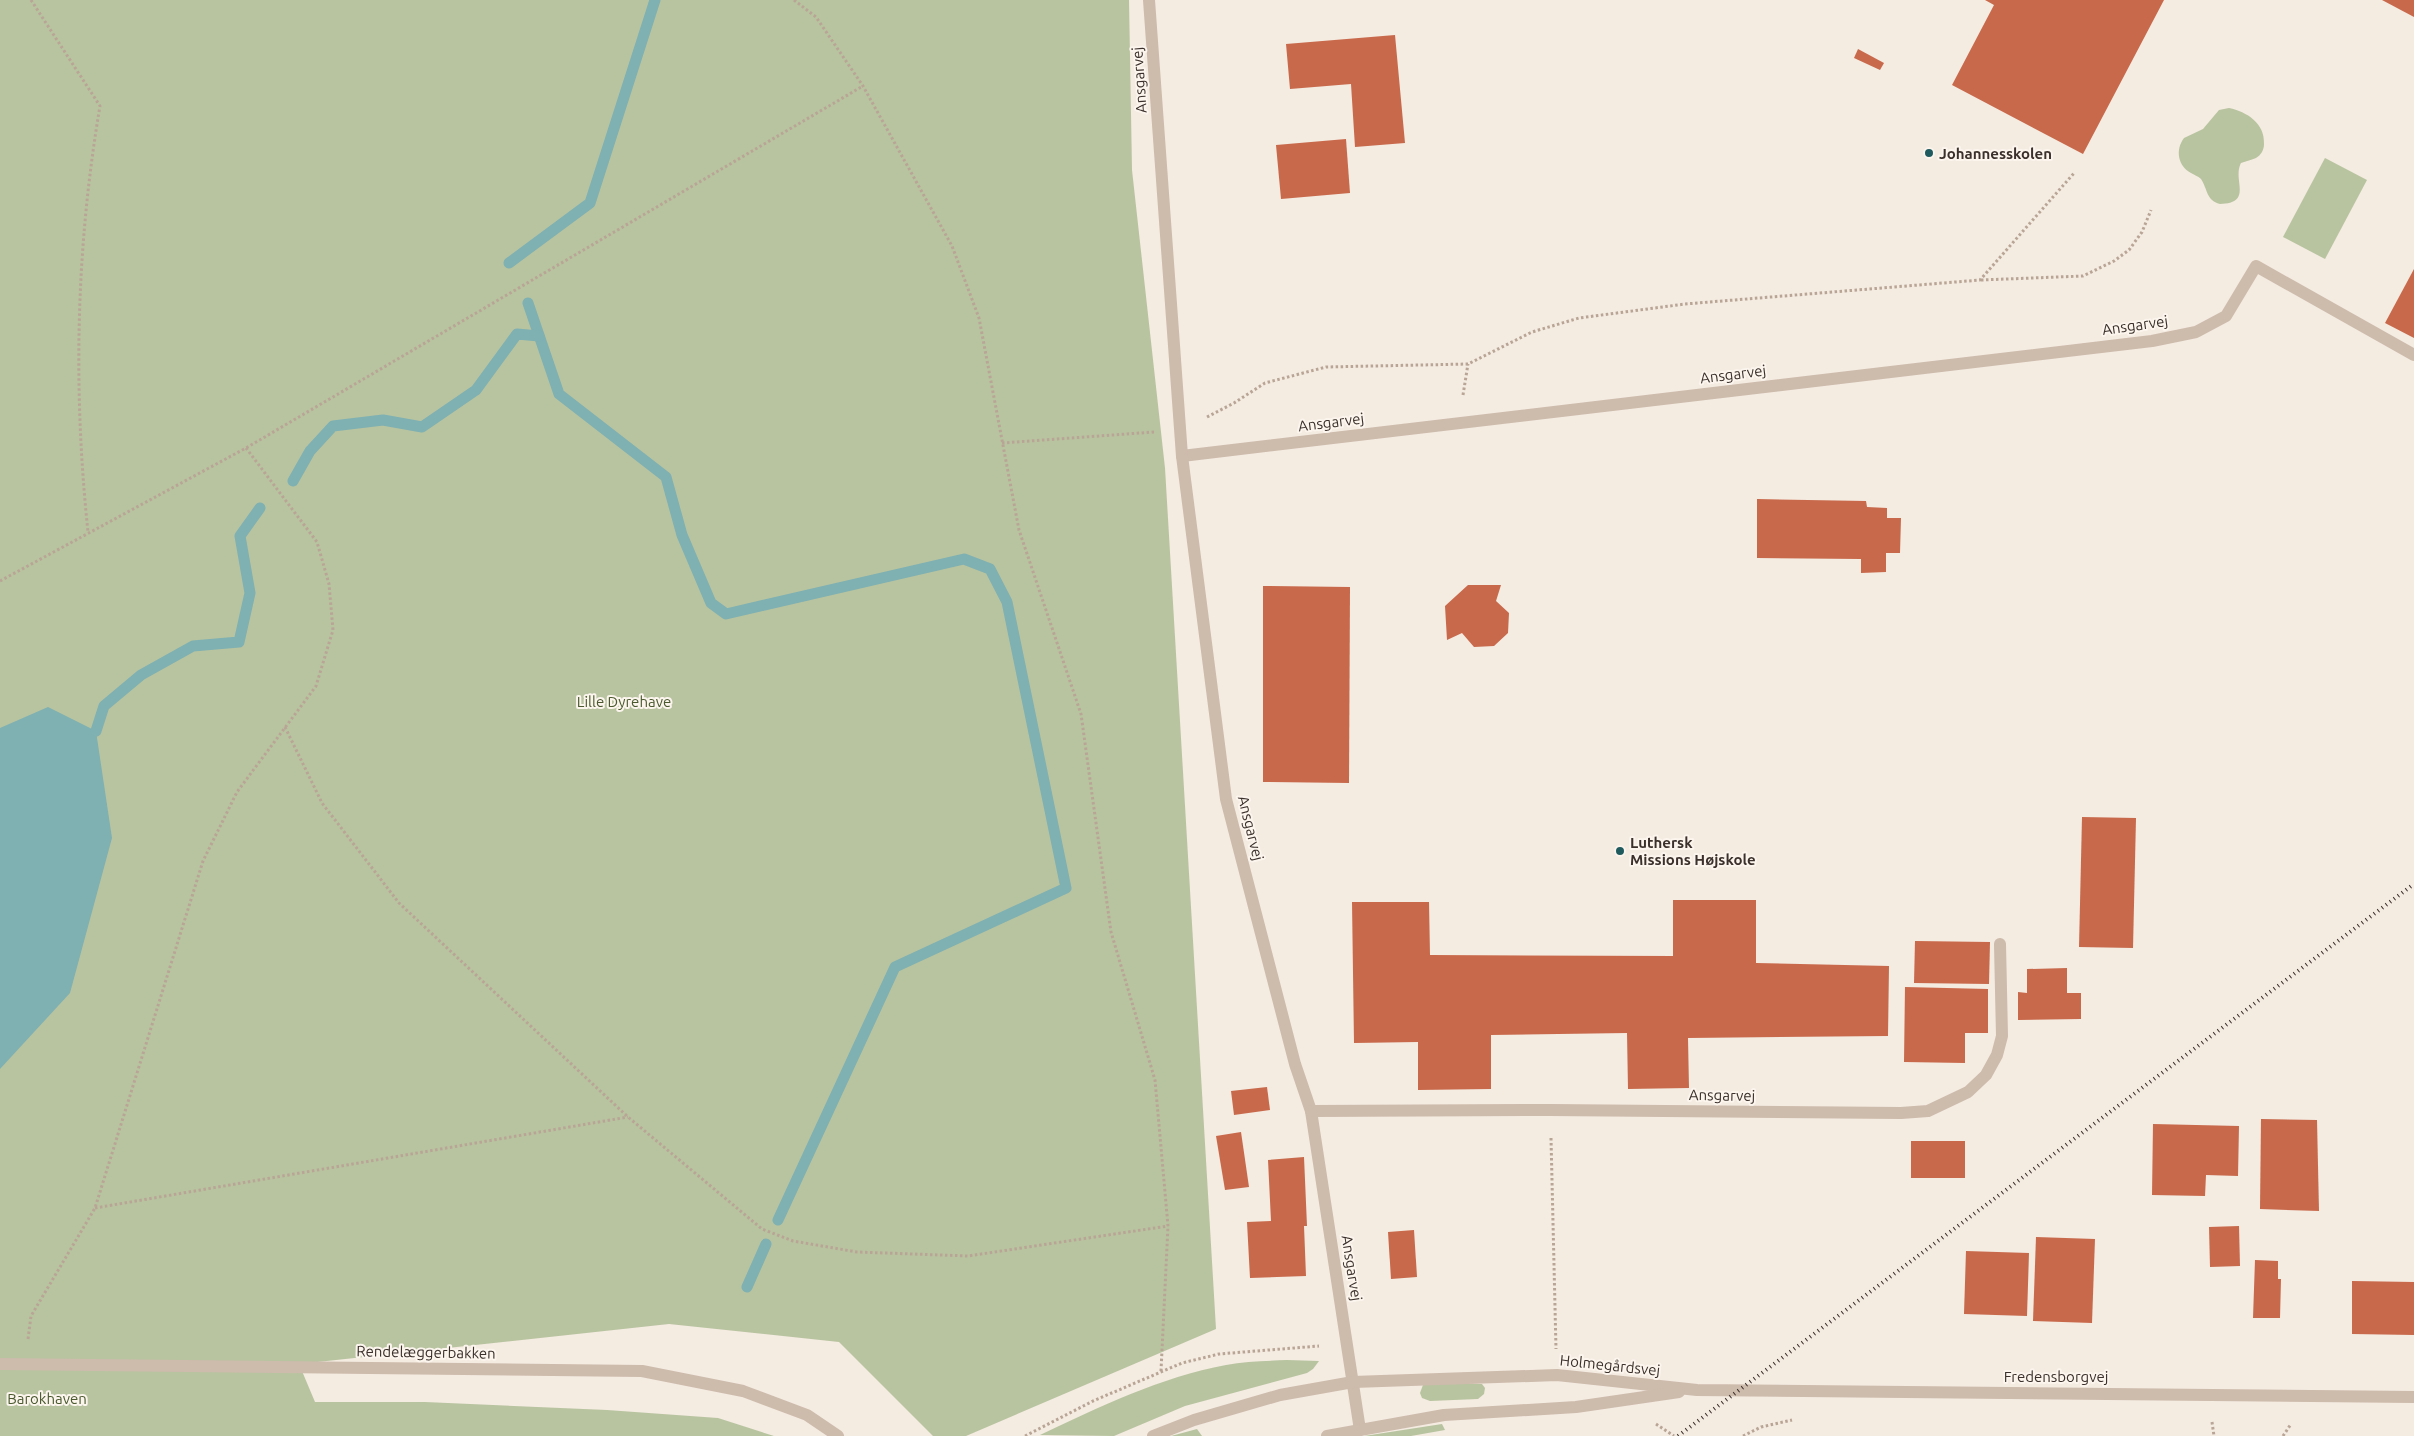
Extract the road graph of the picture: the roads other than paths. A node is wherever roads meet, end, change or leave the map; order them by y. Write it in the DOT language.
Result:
graph roads {
  1 [pos="1149,0"];
  2 [pos="2414,355"];
  3 [pos="1182,456"];
  4 [pos="2000,944"];
  5 [pos="1311,1111"];
  6 [pos="0,1364"];
  7 [pos="1353,1382"];
  8 [pos="1697,1390"];
  9 [pos="2414,1397"];
  10 [pos="1360,1430"];
  11 [pos="838,1436"];
  12 [pos="1153,1436"];
  13 [pos="1327,1436"];
  1 -- 3 [label="street, Ansgarvej"];
  2 -- 3 [label="street, Ansgarvej"];
  3 -- 5 [label="street, Ansgarvej"];
  4 -- 5 [label="street, Ansgarvej"];
  5 -- 7 [label="street, Ansgarvej"];
  6 -- 11 [label="street, Rendelæggerbakken"];
  7 -- 8 [label="street, Holmegårdsvej"];
  7 -- 10 [label="street, Ansgarvej"];
  7 -- 12 [label="street, Holmegårdsvej"];
  8 -- 9 [label="street, Fredensborgvej"];
  8 -- 10 [label="street, Holmegårdsvej"];
  10 -- 13 [label="street, Holmegårdsvej"];
}
